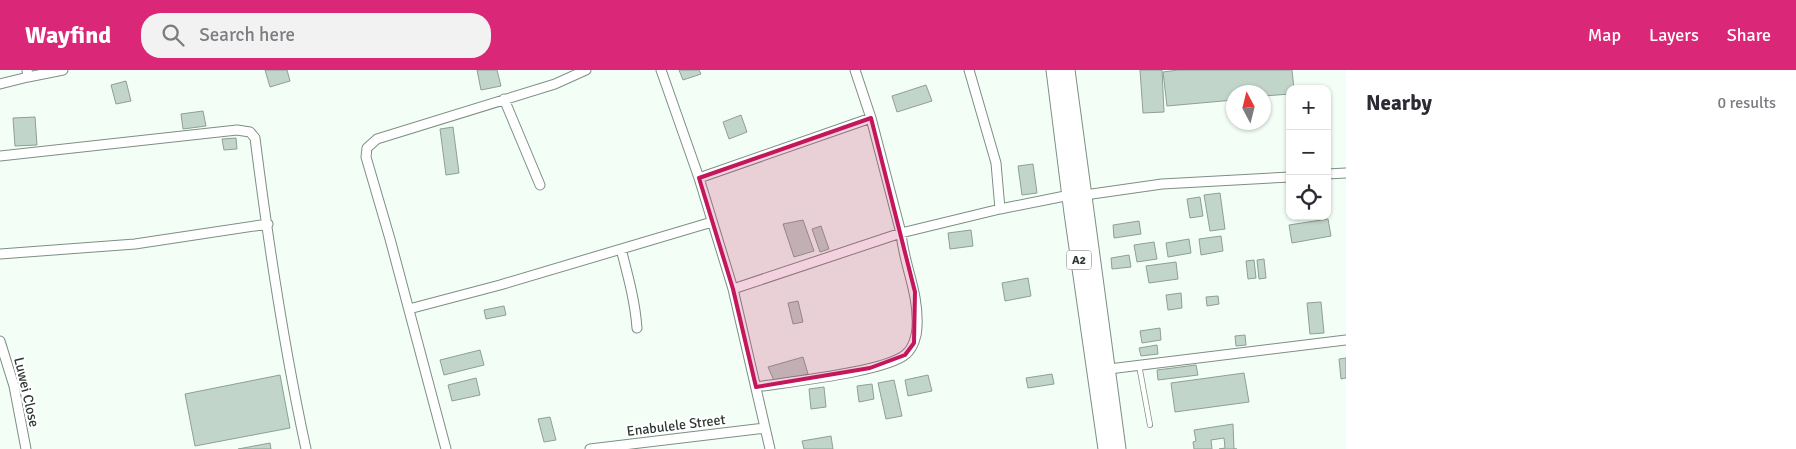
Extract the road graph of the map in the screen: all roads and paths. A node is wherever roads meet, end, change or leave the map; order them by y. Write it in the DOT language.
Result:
graph roads {
  1 [pos="63,70"];
  2 [pos="586,70"];
  3 [pos="661,70"];
  4 [pos="855,70"];
  5 [pos="969,70"];
  6 [pos="1054,70"];
  7 [pos="1067,70"];
  8 [pos="27,74"];
  9 [pos="0,84"];
  10 [pos="504,99"];
  11 [pos="871,118"];
  12 [pos="0,156"];
  13 [pos="1346,173"];
  14 [pos="1331,174"];
  15 [pos="1286,177"];
  16 [pos="699,178"];
  17 [pos="540,185"];
  18 [pos="1070,195"];
  19 [pos="1085,195"];
  20 [pos="1000,209"];
  21 [pos="712,222"];
  22 [pos="268,224"];
  23 [pos="901,233"];
  24 [pos="621,249"];
  25 [pos="0,254"];
  26 [pos="733,289"];
  27 [pos="409,309"];
  28 [pos="637,328"];
  29 [pos="1346,340"];
  30 [pos="0,341"];
  31 [pos="1139,366"];
  32 [pos="1109,370"];
  33 [pos="756,388"];
  34 [pos="1150,425"];
  35 [pos="765,428"];
  36 [pos="26,449"];
  37 [pos="306,449"];
  38 [pos="446,449"];
  39 [pos="590,449"];
  40 [pos="770,449"];
  41 [pos="1106,449"];
  42 [pos="1118,449"];
  1 -- 8 [label="street"];
  2 -- 10 [label="street"];
  3 -- 16 [label="street"];
  4 -- 11 [label="street"];
  5 -- 20 [label="street"];
  6 -- 18 [label="highway, A2"];
  7 -- 19 [label="highway, A2"];
  8 -- 9 [label="street"];
  10 -- 17 [label="street"];
  10 -- 27 [label="street"];
  11 -- 16 [label="street"];
  11 -- 23 [label="street"];
  12 -- 22 [label="street"];
  13 -- 14 [label="street"];
  15 -- 19 [label="street"];
  16 -- 21 [label="street"];
  18 -- 19 [label="street"];
  18 -- 20 [label="street"];
  18 -- 41 [label="highway, A2"];
  19 -- 32 [label="highway, A2"];
  20 -- 23 [label="street"];
  21 -- 24 [label="street"];
  21 -- 26 [label="street"];
  22 -- 25 [label="street"];
  22 -- 37 [label="street"];
  23 -- 26 [label="street"];
  23 -- 33 [label="street"];
  24 -- 27 [label="street"];
  24 -- 28 [label="street"];
  26 -- 33 [label="street"];
  27 -- 38 [label="street"];
  29 -- 31 [label="street"];
  30 -- 36 [label="street, Luwei Close"];
  31 -- 32 [label="street"];
  31 -- 34 [label="lane"];
  32 -- 42 [label="highway, A2"];
  33 -- 35 [label="street"];
  35 -- 39 [label="street, Enabulele Street"];
  35 -- 40 [label="street"];
}
